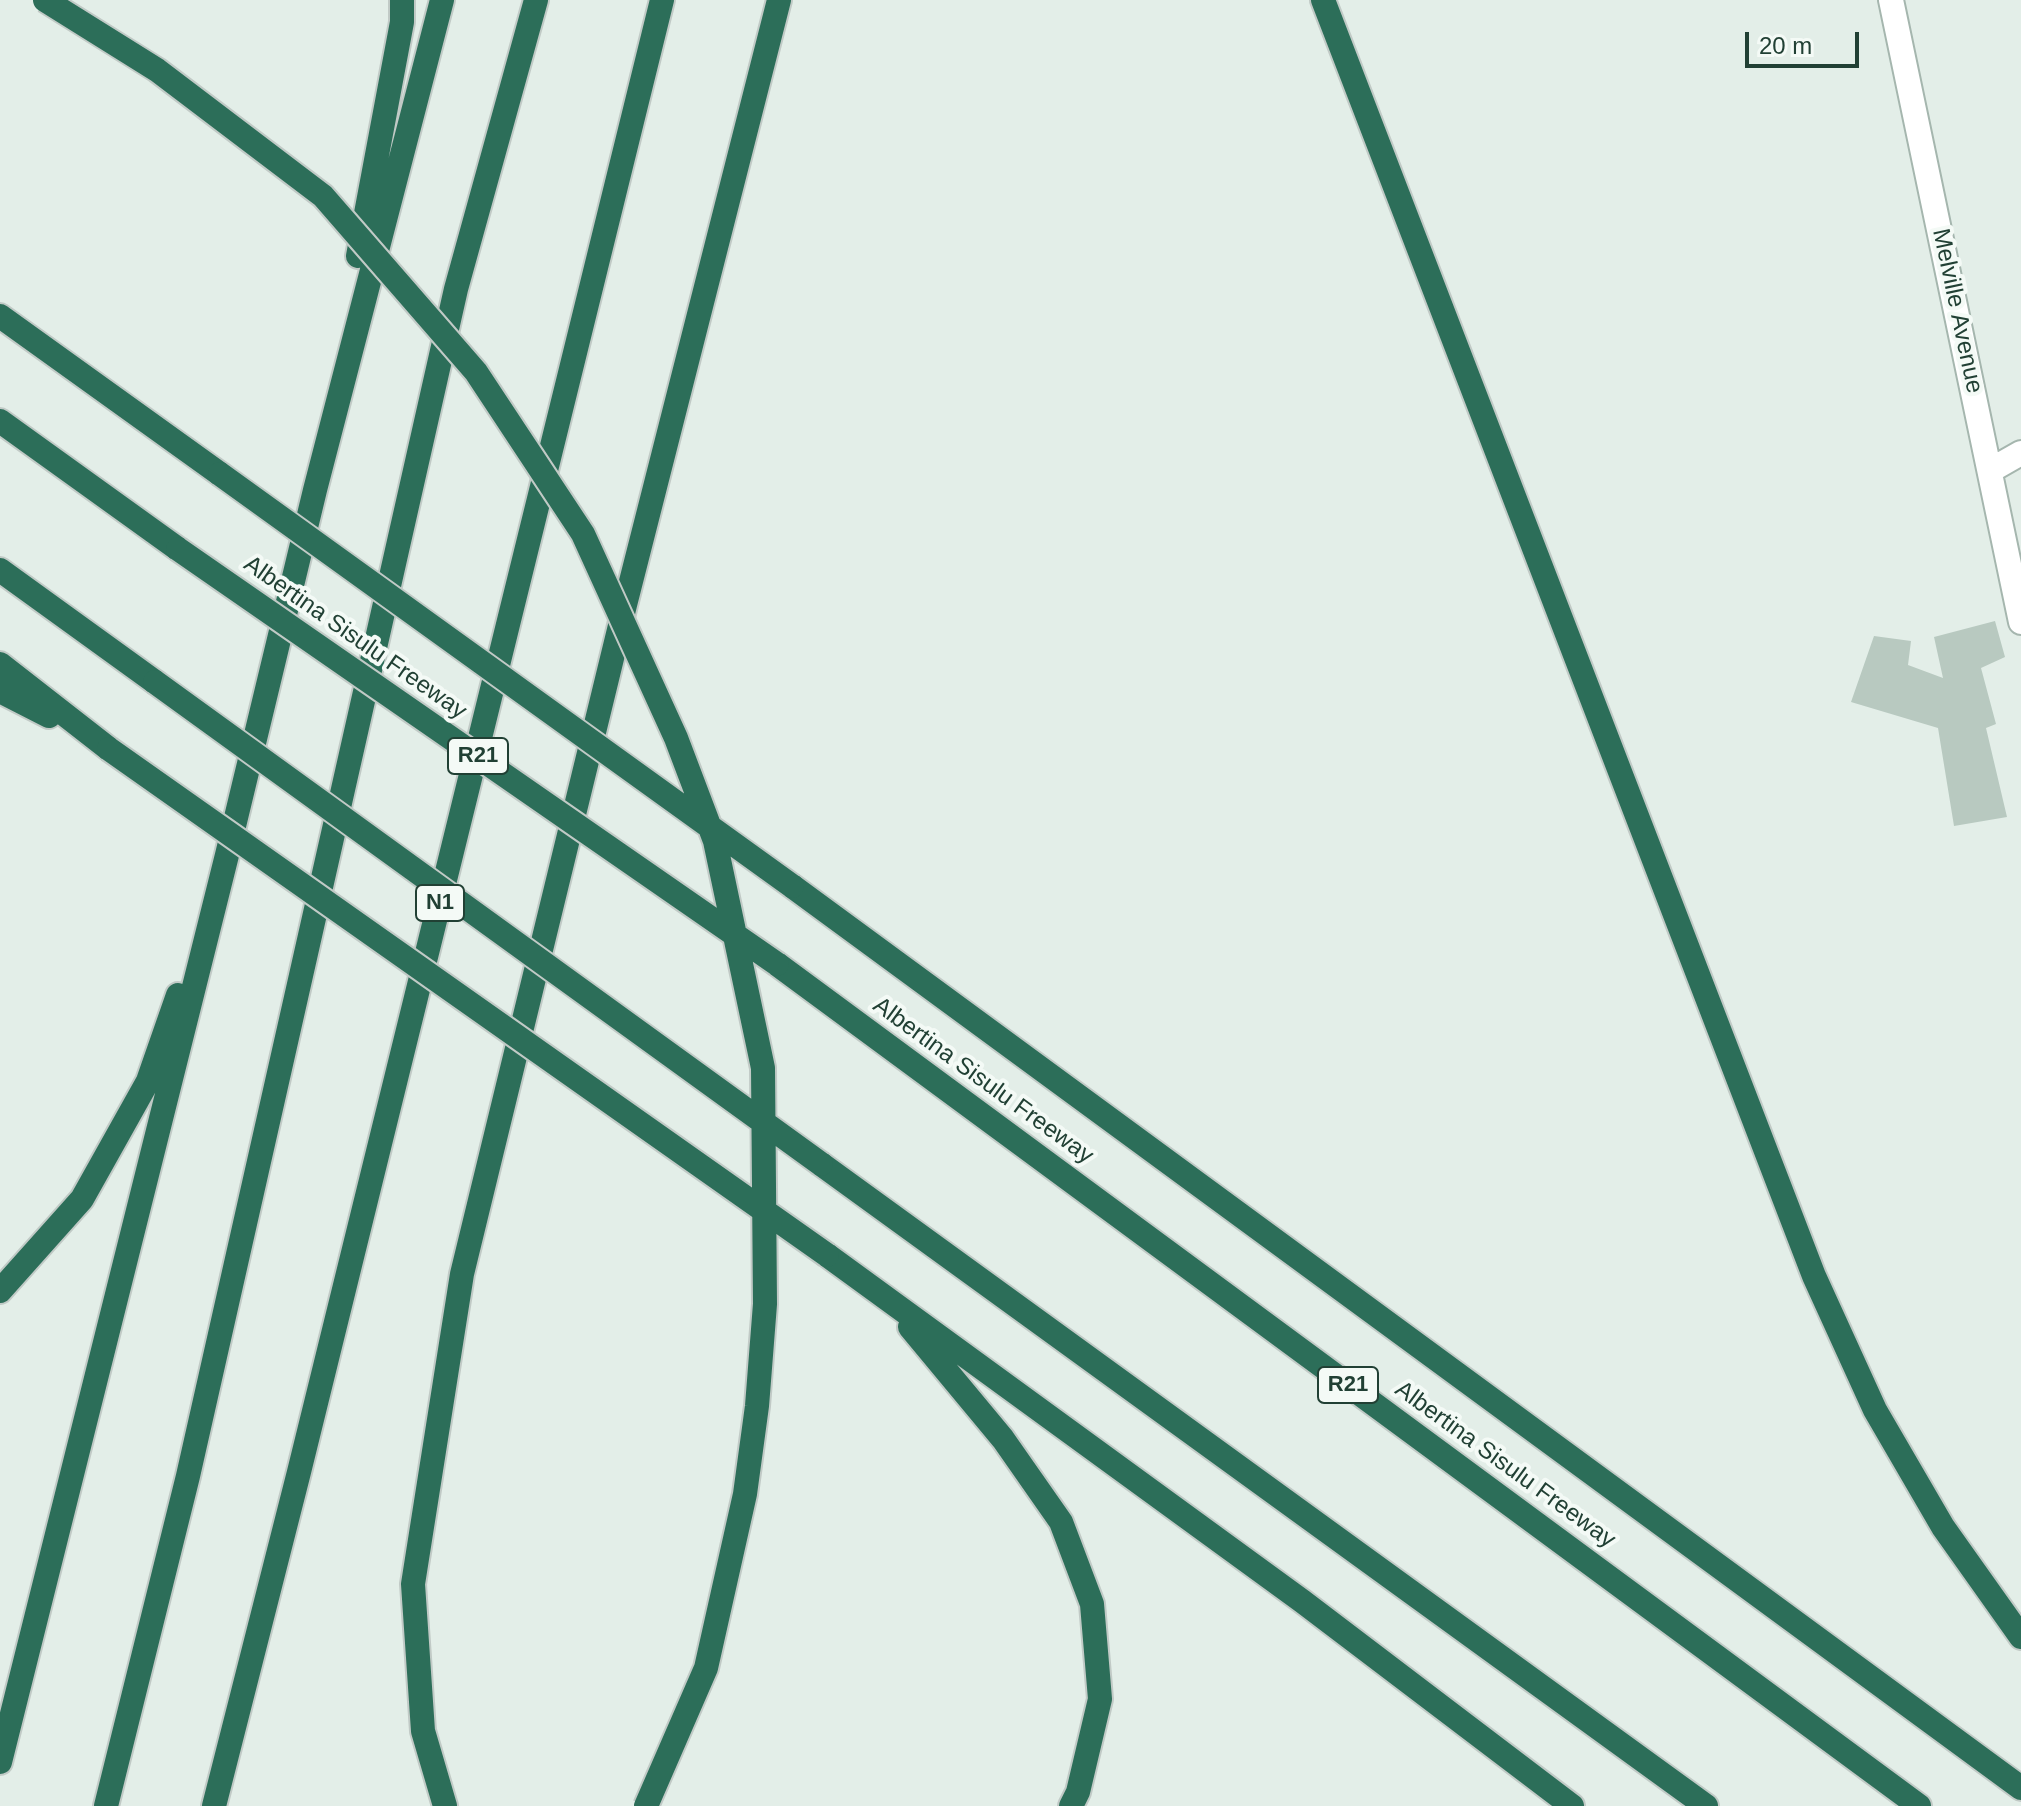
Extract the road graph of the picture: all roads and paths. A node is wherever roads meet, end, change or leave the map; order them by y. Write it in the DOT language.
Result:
graph roads {
  1 [pos="45,0"];
  2 [pos="402,0"];
  3 [pos="442,0"];
  4 [pos="536,0"];
  5 [pos="662,0"];
  6 [pos="779,0"];
  7 [pos="1323,0"];
  8 [pos="1891,0"];
  9 [pos="0,316"];
  10 [pos="0,421"];
  11 [pos="2021,453"];
  12 [pos="1991,470"];
  13 [pos="315,490"];
  14 [pos="0,570"];
  15 [pos="2021,622"];
  16 [pos="0,664"];
  17 [pos="0,691"];
  18 [pos="101,744"];
  19 [pos="227,855"];
  20 [pos="0,1291"];
  21 [pos="884,1296"];
  22 [pos="2021,1637"];
  23 [pos="0,1762"];
  24 [pos="2021,1788"];
  25 [pos="106,1806"];
  26 [pos="214,1806"];
  27 [pos="445,1806"];
  28 [pos="646,1806"];
  29 [pos="1071,1806"];
  30 [pos="1572,1806"];
  31 [pos="1706,1806"];
  32 [pos="1919,1806"];
  1 -- 28 [label="highway, bridge"];
  2 -- 13 [label="highway"];
  3 -- 13 [label="highway"];
  4 -- 25 [label="highway"];
  5 -- 26 [label="highway, N1"];
  6 -- 27 [label="highway"];
  7 -- 22 [label="highway"];
  8 -- 12 [label="street, Melville Avenue"];
  9 -- 24 [label="highway, bridge"];
  10 -- 32 [label="highway, Albertina Sisulu Freeway / R21, bridge"];
  11 -- 12 [label="street"];
  12 -- 15 [label="street, Melville Avenue"];
  13 -- 19 [label="highway"];
  14 -- 31 [label="highway, bridge"];
  16 -- 18 [label="highway"];
  17 -- 18 [label="highway"];
  18 -- 21 [label="highway, bridge"];
  19 -- 20 [label="highway"];
  19 -- 23 [label="highway"];
  21 -- 29 [label="highway"];
  21 -- 30 [label="highway"];
}
